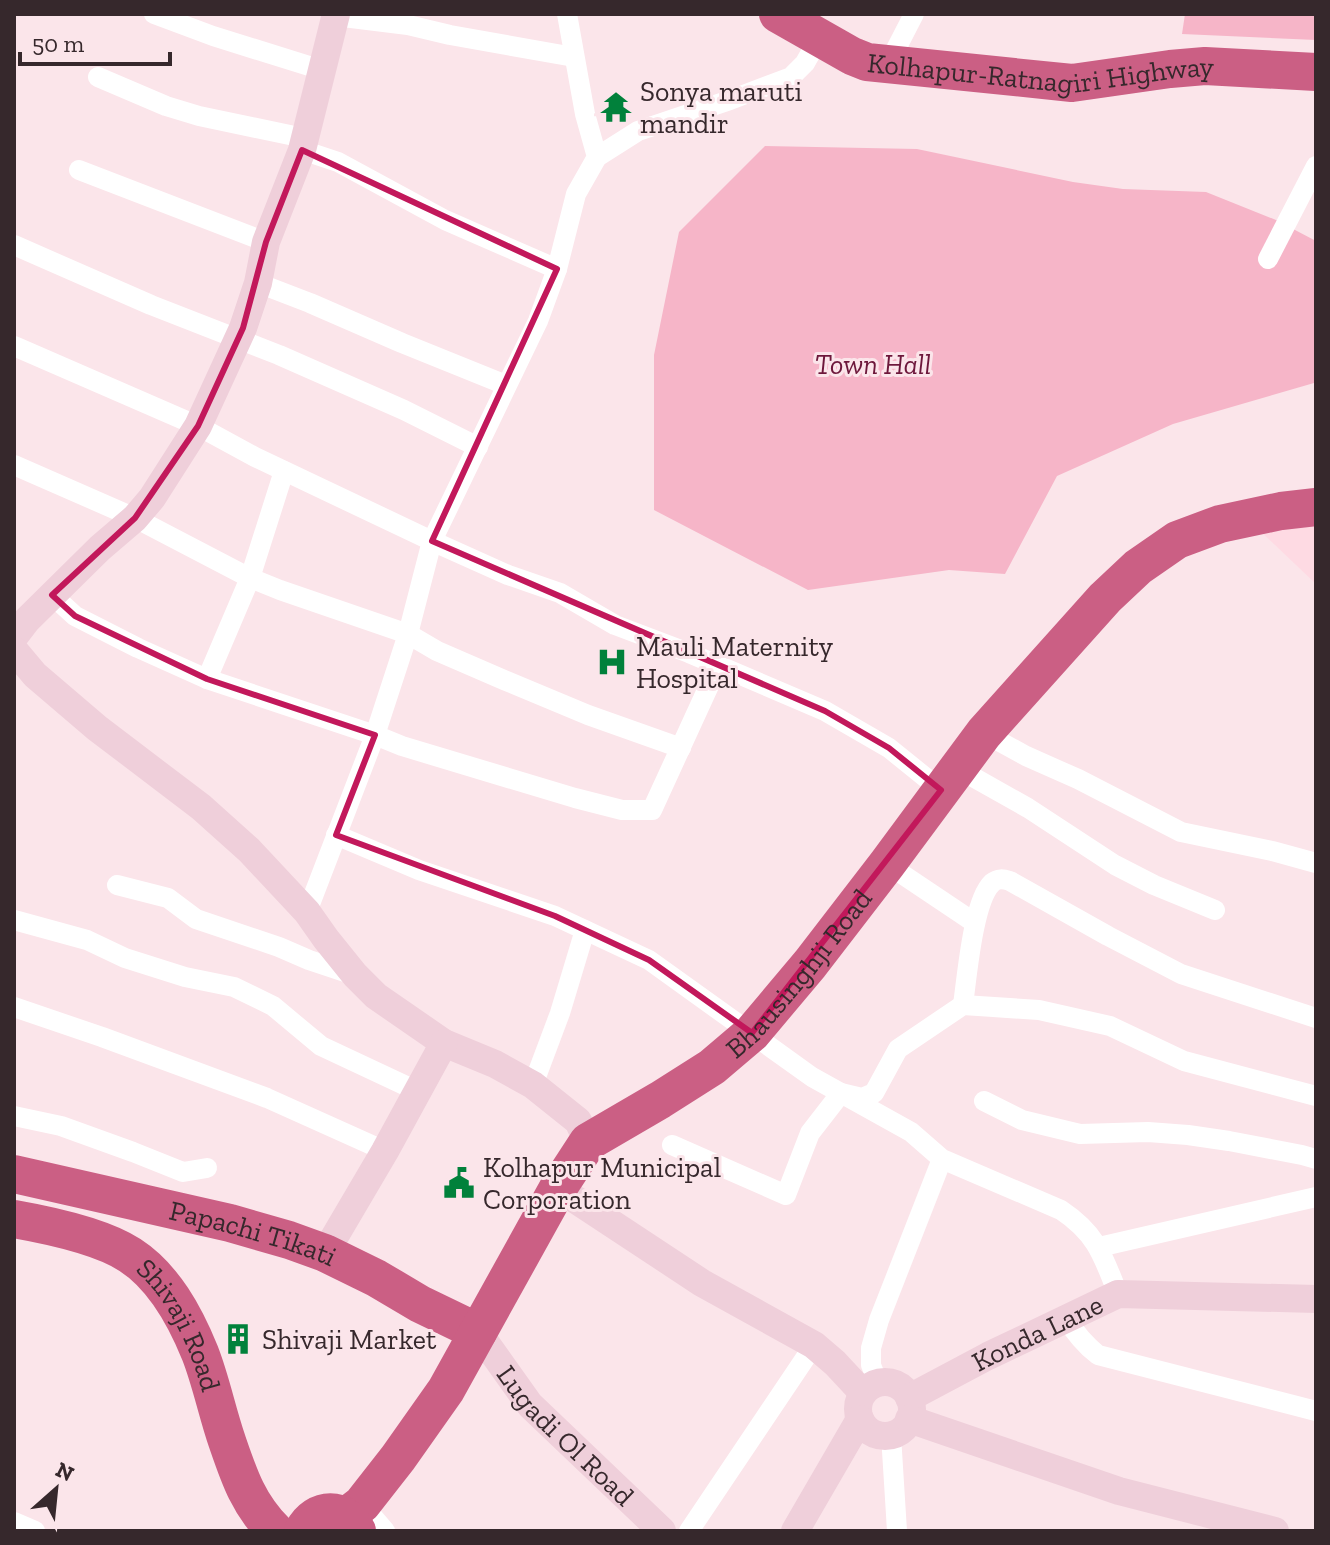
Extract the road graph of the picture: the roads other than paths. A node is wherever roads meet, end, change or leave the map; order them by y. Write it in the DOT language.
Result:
graph roads {
  1 [pos="154,14"];
  2 [pos="567,14"];
  3 [pos="778,14"];
  4 [pos="914,14"];
  5 [pos="336,15"];
  6 [pos="816,25"];
  7 [pos="896,49"];
  8 [pos="1316,55"];
  9 [pos="574,57"];
  10 [pos="322,70"];
  11 [pos="1316,72"];
  12 [pos="98,77"];
  13 [pos="303,144"];
  14 [pos="597,157"];
  15 [pos="1316,166"];
  16 [pos="79,170"];
  17 [pos="266,242"];
  18 [pos="14,245"];
  19 [pos="1268,259"];
  20 [pos="557,269"];
  21 [pos="258,283"];
  22 [pos="238,340"];
  23 [pos="14,346"];
  24 [pos="506,385"];
  25 [pos="198,426"];
  26 [pos="478,447"];
  27 [pos="14,465"];
  28 [pos="284,471"];
  29 [pos="1316,507"];
  30 [pos="135,518"];
  31 [pos="432,541"];
  32 [pos="250,578"];
  33 [pos="52,595"];
  34 [pos="408,634"];
  35 [pos="14,637"];
  36 [pos="14,650"];
  37 [pos="718,666"];
  38 [pos="207,679"];
  39 [pos="984,733"];
  40 [pos="375,735"];
  41 [pos="681,748"];
  42 [pos="949,779"];
  43 [pos="336,835"];
  44 [pos="1316,863"];
  45 [pos="887,864"];
  46 [pos="117,885"];
  47 [pos="1215,910"];
  48 [pos="307,912"];
  49 [pos="14,920"];
  50 [pos="975,923"];
  51 [pos="585,930"];
  52 [pos="355,975"];
  53 [pos="963,1005"];
  54 [pos="14,1007"];
  55 [pos="1316,1018"];
  56 [pos="752,1033"];
  57 [pos="444,1043"];
  58 [pos="533,1085"];
  59 [pos="417,1091"];
  60 [pos="841,1093"];
  61 [pos="1316,1096"];
  62 [pos="984,1101"];
  63 [pos="14,1116"];
  64 [pos="588,1142"];
  65 [pos="672,1145"];
  66 [pos="385,1151"];
  67 [pos="942,1159"];
  68 [pos="1316,1159"];
  69 [pos="207,1168"];
  70 [pos="14,1174"];
  71 [pos="558,1188"];
  72 [pos="1316,1197"];
  73 [pos="14,1219"];
  74 [pos="1099,1247"];
  75 [pos="325,1253"];
  76 [pos="1118,1294"];
  77 [pos="1316,1299"];
  78 [pos="1066,1318"];
  79 [pos="478,1332"];
  80 [pos="814,1345"];
  81 [pos="867,1398"];
  82 [pos="1316,1411"];
  83 [pos="903,1417"];
  84 [pos="362,1521"];
  85 [pos="14,1522"];
  86 [pos="267,1524"];
  87 [pos="35,1531"];
  88 [pos="303,1531"];
  89 [pos="662,1531"];
  90 [pos="689,1531"];
  91 [pos="795,1531"];
  92 [pos="897,1531"];
  93 [pos="1275,1531"];
  1 -- 10 [label="street"];
  2 -- 9 [label="street"];
  3 -- 6 [label="highway, Kolhapur-Ratnagiri Highway"];
  4 -- 7 [label="street"];
  5 -- 9 [label="street"];
  5 -- 10 [label="street"];
  6 -- 7 [label="highway"];
  6 -- 11 [label="highway, Kolhapur-Ratnagiri Highway"];
  6 -- 14 [label="street"];
  7 -- 8 [label="highway"];
  9 -- 14 [label="street"];
  10 -- 13 [label="street"];
  12 -- 13 [label="street"];
  13 -- 17 [label="street"];
  13 -- 20 [label="street"];
  14 -- 20 [label="street"];
  15 -- 19 [label="street"];
  16 -- 17 [label="street"];
  17 -- 21 [label="street"];
  18 -- 22 [label="street"];
  20 -- 24 [label="street"];
  21 -- 22 [label="street"];
  21 -- 24 [label="street"];
  22 -- 25 [label="street"];
  22 -- 26 [label="street"];
  23 -- 25 [label="street"];
  24 -- 26 [label="street"];
  25 -- 28 [label="street"];
  25 -- 30 [label="street"];
  26 -- 31 [label="street"];
  27 -- 30 [label="street"];
  28 -- 31 [label="street"];
  28 -- 32 [label="street"];
  29 -- 39 [label="highway, Bhausinghji Road"];
  30 -- 32 [label="street"];
  30 -- 33 [label="street"];
  31 -- 34 [label="street"];
  31 -- 37 [label="street"];
  32 -- 34 [label="street"];
  32 -- 38 [label="street"];
  33 -- 35 [label="street"];
  33 -- 38 [label="street"];
  34 -- 40 [label="street"];
  34 -- 41 [label="street"];
  36 -- 48 [label="street"];
  37 -- 41 [label="street"];
  37 -- 42 [label="street"];
  38 -- 40 [label="street"];
  39 -- 42 [label="highway, Bhausinghji Road"];
  39 -- 44 [label="street"];
  40 -- 41 [label="street"];
  40 -- 43 [label="street"];
  42 -- 45 [label="highway, Bhausinghji Road"];
  42 -- 47 [label="street"];
  43 -- 48 [label="street"];
  43 -- 51 [label="street"];
  45 -- 50 [label="street"];
  45 -- 56 [label="highway, Bhausinghji Road"];
  46 -- 52 [label="street"];
  48 -- 52 [label="street"];
  49 -- 59 [label="street"];
  50 -- 53 [label="street"];
  50 -- 55 [label="street"];
  51 -- 56 [label="street"];
  51 -- 58 [label="street"];
  52 -- 57 [label="street"];
  53 -- 60 [label="street"];
  53 -- 61 [label="street"];
  54 -- 66 [label="street"];
  56 -- 60 [label="street"];
  56 -- 64 [label="highway, Bhausinghji Road"];
  57 -- 58 [label="street"];
  57 -- 59 [label="street"];
  58 -- 64 [label="street"];
  59 -- 66 [label="street"];
  60 -- 65 [label="street"];
  60 -- 67 [label="street"];
  62 -- 68 [label="street"];
  63 -- 69 [label="street"];
  64 -- 71 [label="highway, Bhausinghji Road"];
  66 -- 75 [label="street"];
  67 -- 74 [label="street"];
  67 -- 81 [label="street"];
  70 -- 75 [label="highway, Papachi Tikati"];
  71 -- 79 [label="highway, Bhausinghji Road"];
  71 -- 80 [label="street"];
  72 -- 74 [label="street"];
  73 -- 86 [label="highway, Shivaji Road"];
  74 -- 76 [label="street"];
  75 -- 79 [label="highway, Papachi Tikati"];
  76 -- 77 [label="street, Konda Lane"];
  76 -- 78 [label="street, Konda Lane"];
  78 -- 82 [label="street"];
  78 -- 83 [label="street, Konda Lane"];
  79 -- 84 [label="highway, Bhausinghji Road"];
  79 -- 89 [label="street, Lugadi Ol Road"];
  80 -- 81 [label="street"];
  80 -- 90 [label="street"];
  81 -- 83 [label="street"];
  81 -- 83 [label="street"];
  81 -- 91 [label="street"];
  83 -- 92 [label="street"];
  83 -- 93 [label="street"];
  84 -- 88 [label="highway"];
  85 -- 87 [label="street"];
}
